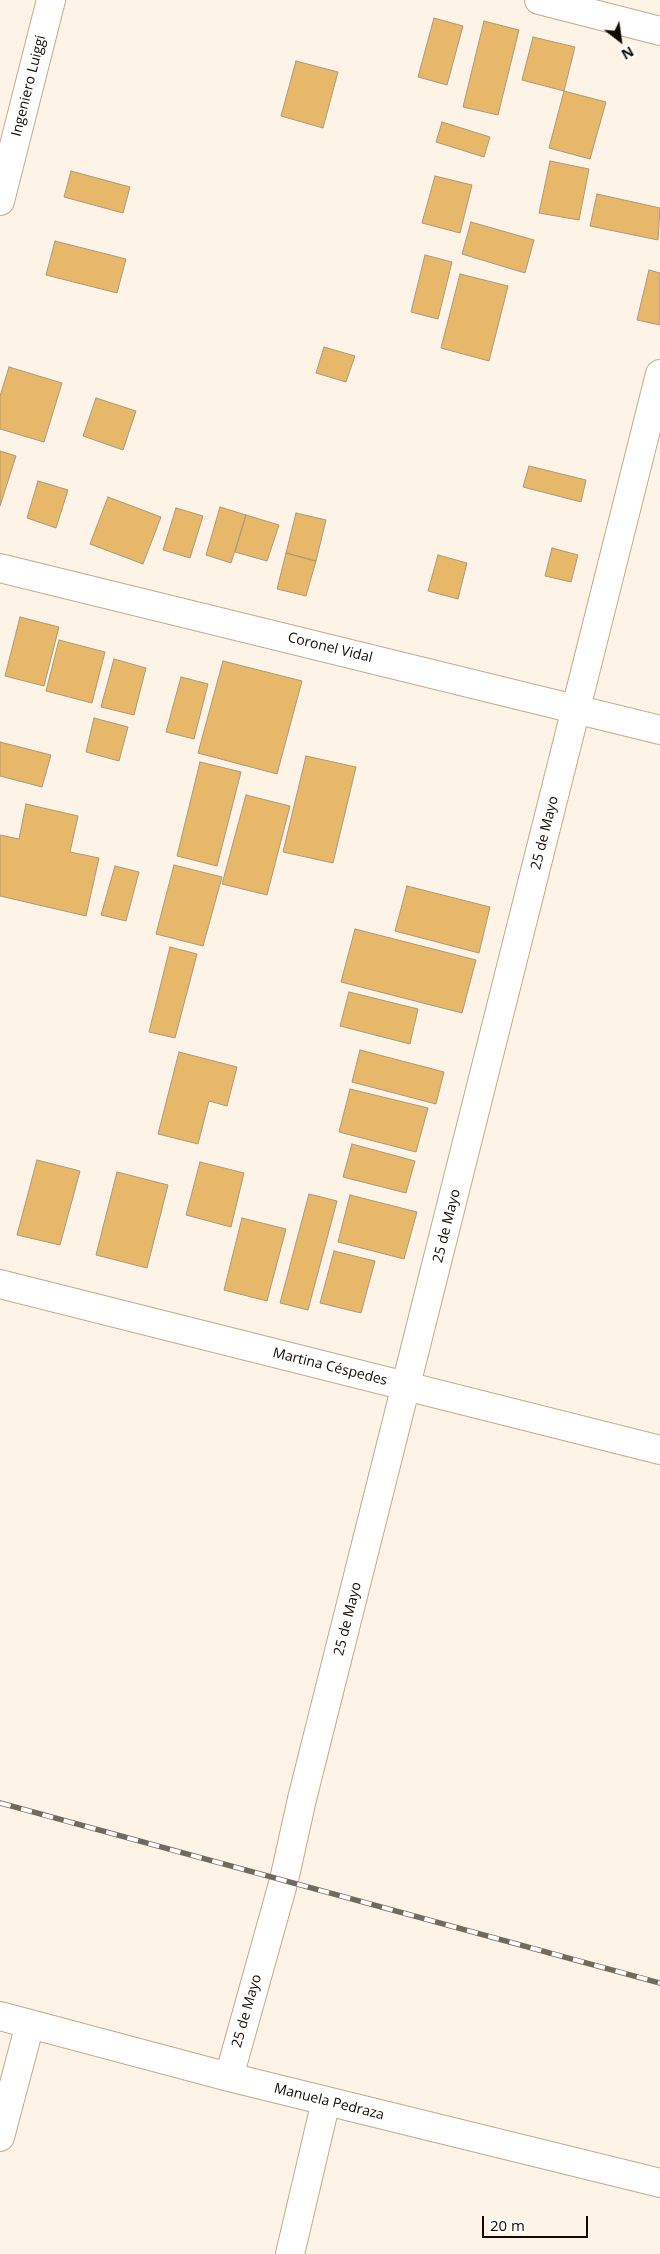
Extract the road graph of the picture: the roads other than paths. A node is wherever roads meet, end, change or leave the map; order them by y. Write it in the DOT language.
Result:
graph roads {
  1 [pos="51,0"];
  2 [pos="540,0"];
  3 [pos="660,31"];
  4 [pos="0,201"];
  5 [pos="660,374"];
  6 [pos="0,568"];
  7 [pos="576,708"];
  8 [pos="660,730"];
  9 [pos="0,1284"];
  10 [pos="407,1386"];
  11 [pos="660,1450"];
  12 [pos="0,2016"];
  13 [pos="30,2024"];
  14 [pos="229,2077"];
  15 [pos="326,2101"];
  16 [pos="0,2136"];
  17 [pos="660,2183"];
  18 [pos="290,2254"];
  1 -- 4 [label="street, Ingeniero Luiggi"];
  2 -- 3 [label="street"];
  5 -- 7 [label="street, 25 de Mayo"];
  6 -- 7 [label="street, Coronel Vidal"];
  7 -- 8 [label="street, Coronel Vidal"];
  7 -- 10 [label="street, 25 de Mayo"];
  9 -- 10 [label="street, Martina Céspedes"];
  10 -- 11 [label="street, Martina Céspedes"];
  10 -- 14 [label="street, 25 de Mayo"];
  12 -- 13 [label="street, Manuela Pedraza"];
  13 -- 14 [label="street, Manuela Pedraza"];
  13 -- 16 [label="street"];
  14 -- 15 [label="street, Manuela Pedraza"];
  15 -- 17 [label="street, Manuela Pedraza"];
  15 -- 18 [label="street"];
}
